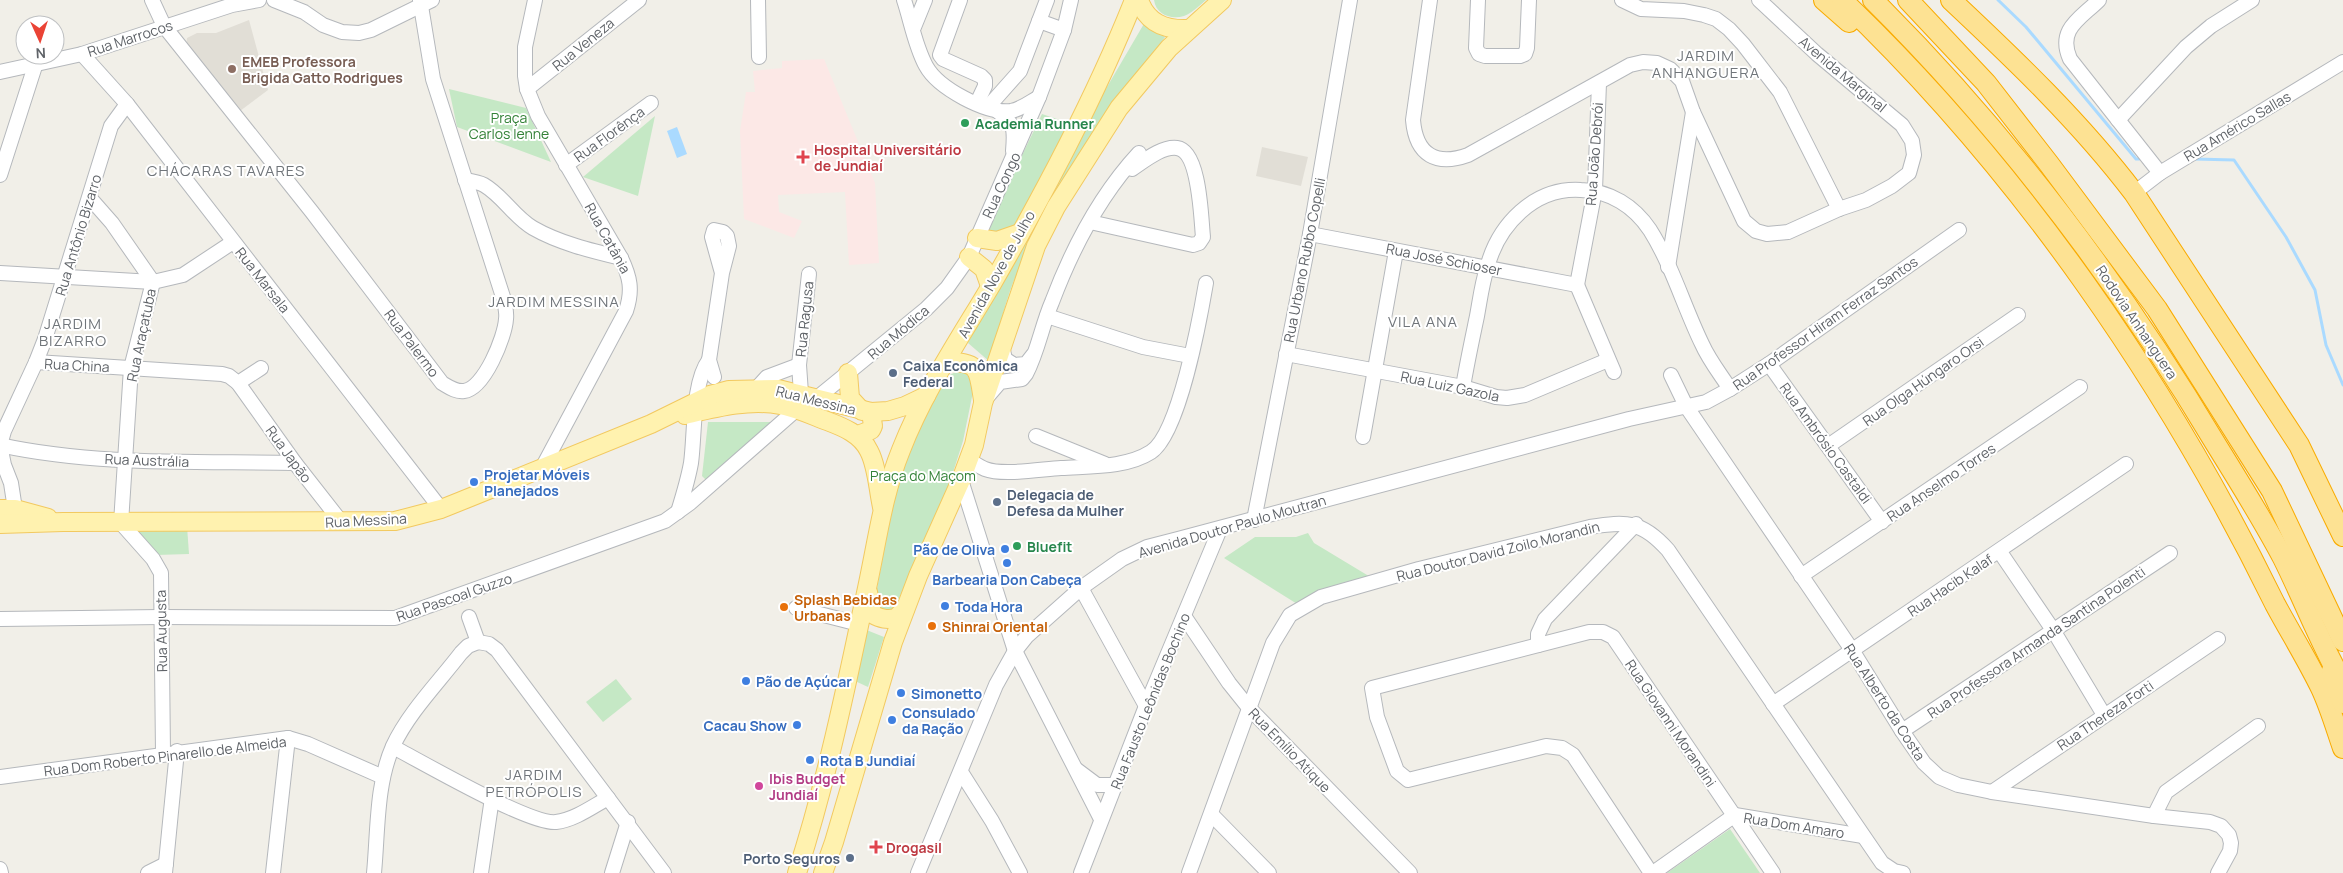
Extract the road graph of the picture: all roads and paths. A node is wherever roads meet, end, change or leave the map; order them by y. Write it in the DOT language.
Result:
graph roads {
  1 [pos="152,0"];
  2 [pos="259,0"];
  3 [pos="274,0"];
  4 [pos="535,0"];
  5 [pos="639,0"];
  6 [pos="758,0"];
  7 [pos="904,0"];
  8 [pos="925,0"];
  9 [pos="960,0"];
  10 [pos="1047,0"];
  11 [pos="1071,0"];
  12 [pos="1134,0"];
  13 [pos="1139,0"];
  14 [pos="1222,0"];
  15 [pos="1350,0"];
  16 [pos="1430,0"];
  17 [pos="1478,0"];
  18 [pos="1529,0"];
  19 [pos="1622,0"];
  20 [pos="1759,0"];
  21 [pos="1824,0"];
  22 [pos="1842,0"];
  23 [pos="1873,0"];
  24 [pos="1908,0"];
  25 [pos="1951,0"];
  26 [pos="2099,0"];
  27 [pos="2252,0"];
  28 [pos="424,2"];
  29 [pos="1039,21"];
  30 [pos="164,26"];
  31 [pos="914,27"];
  32 [pos="1188,29"];
  33 [pos="1064,30"];
  34 [pos="82,54"];
  35 [pos="759,57"];
  36 [pos="2343,62"];
  37 [pos="34,66"];
  38 [pos="0,72"];
  39 [pos="1599,83"];
  40 [pos="528,89"];
  41 [pos="1039,97"];
  42 [pos="651,103"];
  43 [pos="127,104"];
  44 [pos="987,106"];
  45 [pos="1693,112"];
  46 [pos="2118,120"];
  47 [pos="1975,141"];
  48 [pos="1140,153"];
  49 [pos="1012,157"];
  50 [pos="566,165"];
  51 [pos="2160,173"];
  52 [pos="0,174"];
  53 [pos="1120,174"];
  54 [pos="465,180"];
  55 [pos="1595,190"];
  56 [pos="2134,193"];
  57 [pos="90,198"];
  58 [pos="1839,209"];
  59 [pos="1090,222"];
  60 [pos="1959,230"];
  61 [pos="1020,233"];
  62 [pos="1310,234"];
  63 [pos="977,238"];
  64 [pos="233,242"];
  65 [pos="1396,251"];
  66 [pos="969,257"];
  67 [pos="621,258"];
  68 [pos="1668,267"];
  69 [pos="1487,268"];
  70 [pos="0,273"];
  71 [pos="722,273"];
  72 [pos="809,274"];
  73 [pos="64,277"];
  74 [pos="153,282"];
  75 [pos="1206,284"];
  76 [pos="1577,285"];
  77 [pos="990,286"];
  78 [pos="2018,315"];
  79 [pos="1047,316"];
  80 [pos="1002,346"];
  81 [pos="1035,352"];
  82 [pos="1286,354"];
  83 [pos="1190,356"];
  84 [pos="709,360"];
  85 [pos="36,362"];
  86 [pos="946,362"];
  87 [pos="1769,364"];
  88 [pos="799,365"];
  89 [pos="131,368"];
  90 [pos="261,368"];
  91 [pos="1375,371"];
  92 [pos="848,373"];
  93 [pos="1671,375"];
  94 [pos="714,377"];
  95 [pos="701,381"];
  96 [pos="238,383"];
  97 [pos="1463,387"];
  98 [pos="2080,387"];
  99 [pos="757,388"];
  100 [pos="1730,389"];
  101 [pos="729,390"];
  102 [pos="926,396"];
  103 [pos="805,400"];
  104 [pos="983,403"];
  105 [pos="1686,406"];
  106 [pos="696,408"];
  107 [pos="867,412"];
  108 [pos="858,435"];
  109 [pos="1036,436"];
  110 [pos="1363,437"];
  111 [pos="0,445"];
  112 [pos="1828,446"];
  113 [pos="125,460"];
  114 [pos="968,460"];
  115 [pos="296,463"];
  116 [pos="1108,464"];
  117 [pos="2126,464"];
  118 [pos="690,465"];
  119 [pos="541,470"];
  120 [pos="961,480"];
  121 [pos="706,489"];
  122 [pos="8,509"];
  123 [pos="441,509"];
  124 [pos="882,511"];
  125 [pos="678,512"];
  126 [pos="1254,520"];
  127 [pos="63,522"];
  128 [pos="120,522"];
  129 [pos="1882,522"];
  130 [pos="342,523"];
  131 [pos="0,524"];
  132 [pos="1636,524"];
  133 [pos="1220,529"];
  134 [pos="2343,536"];
  135 [pos="2000,552"];
  136 [pos="2170,554"];
  137 [pos="1802,576"];
  138 [pos="868,586"];
  139 [pos="1081,588"];
  140 [pos="796,608"];
  141 [pos="904,609"];
  142 [pos="1184,616"];
  143 [pos="161,617"];
  144 [pos="469,618"];
  145 [pos="0,620"];
  146 [pos="859,624"];
  147 [pos="2054,630"];
  148 [pos="2218,639"];
  149 [pos="2343,641"];
  150 [pos="478,642"];
  151 [pos="1538,645"];
  152 [pos="1852,650"];
  153 [pos="2325,650"];
  154 [pos="1014,651"];
  155 [pos="2343,683"];
  156 [pos="2343,703"];
  157 [pos="1773,704"];
  158 [pos="1146,706"];
  159 [pos="1249,708"];
  160 [pos="2104,715"];
  161 [pos="2258,726"];
  162 [pos="1902,731"];
  163 [pos="288,738"];
  164 [pos="393,747"];
  165 [pos="2343,748"];
  166 [pos="177,751"];
  167 [pos="163,754"];
  168 [pos="1073,766"];
  169 [pos="960,772"];
  170 [pos="0,777"];
  171 [pos="383,777"];
  172 [pos="1115,785"];
  173 [pos="1992,792"];
  174 [pos="492,798"];
  175 [pos="608,798"];
  176 [pos="1212,815"];
  177 [pos="1735,815"];
  178 [pos="2154,816"];
  179 [pos="1101,819"];
  180 [pos="628,822"];
  181 [pos="1862,836"];
  182 [pos="0,869"];
  183 [pos="166,869"];
  184 [pos="274,872"];
  185 [pos="1,873"];
  186 [pos="148,873"];
  187 [pos="374,873"];
  188 [pos="481,873"];
  189 [pos="612,873"];
  190 [pos="664,873"];
  191 [pos="797,873"];
  192 [pos="822,873"];
  193 [pos="918,873"];
  194 [pos="1020,873"];
  195 [pos="1081,873"];
  196 [pos="1189,873"];
  197 [pos="1269,873"];
  198 [pos="1410,873"];
  199 [pos="1652,873"];
  200 [pos="1773,873"];
  201 [pos="1903,873"];
  202 [pos="2218,873"];
  1 -- 30 [label="street"];
  2 -- 30 [label="street, Rua Marrocos"];
  3 -- 28 [label="street"];
  4 -- 40 [label="street, Rua Catânia"];
  5 -- 40 [label="street, Rua Veneza"];
  6 -- 35 [label="street"];
  7 -- 31 [label="street"];
  8 -- 31 [label="street"];
  9 -- 44 [label="street"];
  10 -- 29 [label="street"];
  11 -- 33 [label="street, Rua Congo"];
  12 -- 61 [label="main road, Avenida Nove de Julho"];
  13 -- 32 [label="main road"];
  14 -- 32 [label="main road, Avenida Nove de Julho"];
  15 -- 62 [label="street, Rua Urbano Rubbo Copelli"];
  16 -- 39 [label="street"];
  17 -- 18 [label="street"];
  19 -- 58 [label="street"];
  20 -- 58 [label="street, Avenida Marginal"];
  21 -- 47 [label="highway"];
  22 -- 47 [label="highway"];
  23 -- 153 [label="highway, Rodovia Anhanguera"];
  24 -- 149 [label="highway, Rodovia Anhanguera"];
  25 -- 56 [label="highway"];
  26 -- 46 [label="street"];
  27 -- 46 [label="street"];
  28 -- 54 [label="street, Rua Palermo"];
  29 -- 33 [label="street"];
  29 -- 44 [label="street"];
  30 -- 34 [label="street, Rua Marrocos"];
  30 -- 54 [label="street, Rua Palermo"];
  31 -- 44 [label="street"];
  32 -- 80 [label="main road, Avenida Nove de Julho"];
  33 -- 41 [label="street, Rua Congo"];
  34 -- 37 [label="street, Rua Marrocos"];
  34 -- 43 [label="street, Rua Marsala"];
  36 -- 51 [label="street, Rua Américo Sallas"];
  37 -- 38 [label="street, Rua Marrocos"];
  37 -- 52 [label="street"];
  39 -- 45 [label="street"];
  39 -- 55 [label="street, Rua João Debrói"];
  40 -- 50 [label="street, Rua Catânia"];
  41 -- 44 [label="street"];
  41 -- 49 [label="street, Rua Congo"];
  42 -- 50 [label="street, Rua Florênça"];
  43 -- 57 [label="street, Rua Antônio Bizarro"];
  43 -- 64 [label="street, Rua Marsala"];
  44 -- 49 [label="street"];
  45 -- 58 [label="street"];
  45 -- 68 [label="street"];
  46 -- 51 [label="street"];
  47 -- 165 [label="highway"];
  48 -- 53 [label="street"];
  49 -- 63 [label="street, Rua Congo"];
  50 -- 67 [label="street, Rua Catânia"];
  51 -- 56 [label="street, Rua Américo Sallas"];
  53 -- 59 [label="street"];
  53 -- 59 [label="street"];
  54 -- 67 [label="street"];
  55 -- 68 [label="street"];
  55 -- 69 [label="street"];
  55 -- 76 [label="street, Rua João Debrói"];
  56 -- 134 [label="highway"];
  57 -- 73 [label="street, Rua Antônio Bizarro"];
  57 -- 74 [label="street, Rua Araçatuba"];
  59 -- 79 [label="street"];
  60 -- 87 [label="street, Rua Professor Hiram Ferraz Santos"];
  61 -- 63 [label="main road"];
  61 -- 77 [label="main road, Avenida Nove de Julho"];
  62 -- 65 [label="street, Rua José Schioser"];
  62 -- 82 [label="street, Rua Urbano Rubbo Copelli"];
  63 -- 66 [label="street, Rua Congo"];
  64 -- 74 [label="street"];
  64 -- 123 [label="street, Rua Marsala"];
  65 -- 69 [label="street, Rua José Schioser"];
  65 -- 91 [label="street"];
  66 -- 77 [label="main road"];
  66 -- 92 [label="street, Rua Módica"];
  67 -- 119 [label="street, Rua Catânia"];
  68 -- 100 [label="street"];
  69 -- 76 [label="street, Rua José Schioser"];
  69 -- 97 [label="street"];
  70 -- 73 [label="street"];
  71 -- 84 [label="street"];
  72 -- 88 [label="street, Rua Ragusa"];
  73 -- 74 [label="street"];
  73 -- 85 [label="street, Rua Antônio Bizarro"];
  74 -- 89 [label="street, Rua Araçatuba"];
  75 -- 83 [label="street"];
  76 -- 97 [label="street, Rua Luiz Gazola"];
  77 -- 86 [label="main road, Avenida Nove de Julho"];
  78 -- 112 [label="street, Rua Olga Húngaro Orsi"];
  79 -- 81 [label="street"];
  79 -- 83 [label="street"];
  80 -- 81 [label="street"];
  80 -- 104 [label="main road, Avenida Nove de Julho"];
  81 -- 104 [label="street"];
  82 -- 91 [label="street, Rua Luiz Gazola"];
  82 -- 126 [label="street, Rua Urbano Rubbo Copelli"];
  83 -- 116 [label="street"];
  84 -- 94 [label="street"];
  84 -- 95 [label="street"];
  85 -- 89 [label="street, Rua China"];
  85 -- 111 [label="street, Rua Antônio Bizarro"];
  86 -- 102 [label="main road, Avenida Nove de Julho"];
  86 -- 104 [label="main road"];
  87 -- 100 [label="street, Rua Professor Hiram Ferraz Santos"];
  87 -- 112 [label="street, Rua Ambrósio Castaldi"];
  88 -- 99 [label="street, Rua Ragusa"];
  88 -- 103 [label="street, Rua Ragusa"];
  89 -- 96 [label="street, Rua China"];
  89 -- 113 [label="street, Rua Araçatuba"];
  90 -- 96 [label="street"];
  91 -- 97 [label="street, Rua Luiz Gazola"];
  91 -- 110 [label="street"];
  92 -- 103 [label="street, Rua Módica"];
  92 -- 107 [label="main road"];
  93 -- 105 [label="street, Rua Alberto da Costa"];
  94 -- 95 [label="street"];
  94 -- 101 [label="street"];
  95 -- 106 [label="street"];
  96 -- 115 [label="street, Rua Japão"];
  98 -- 129 [label="street, Rua Anselmo Torres"];
  99 -- 101 [label="main road, Rua Messina"];
  99 -- 103 [label="main road, Rua Messina"];
  100 -- 105 [label="street, Rua Professor Hiram Ferraz Santos"];
  101 -- 106 [label="main road, Rua Messina"];
  102 -- 107 [label="main road, Rua Messina"];
  102 -- 124 [label="main road, Avenida Nove de Julho"];
  103 -- 106 [label="main road, Rua Messina"];
  103 -- 107 [label="main road, Rua Messina"];
  103 -- 108 [label="main road, Rua Messina"];
  103 -- 121 [label="street, Rua Pascoal Guzzo"];
  104 -- 114 [label="main road, Avenida Nove de Julho"];
  105 -- 126 [label="street, Avenida Doutor Paulo Moutran"];
  105 -- 137 [label="street, Rua Alberto da Costa"];
  106 -- 118 [label="street"];
  106 -- 119 [label="main road, Rua Messina"];
  107 -- 108 [label="main road"];
  108 -- 124 [label="main road, Rua Messina"];
  109 -- 116 [label="street"];
  111 -- 113 [label="street, Rua Austrália"];
  111 -- 122 [label="street"];
  112 -- 129 [label="street, Rua Ambrósio Castaldi"];
  113 -- 115 [label="street, Rua Austrália"];
  113 -- 128 [label="street, Rua Araçatuba"];
  114 -- 116 [label="street"];
  114 -- 120 [label="main road, Avenida Nove de Julho"];
  115 -- 130 [label="street, Rua Japão"];
  117 -- 135 [label="street, Rua Hacib Kalaf"];
  118 -- 121 [label="street"];
  118 -- 125 [label="street"];
  119 -- 123 [label="main road, Rua Messina"];
  120 -- 141 [label="main road, Avenida Nove de Julho"];
  120 -- 154 [label="street"];
  121 -- 125 [label="street, Rua Pascoal Guzzo"];
  122 -- 127 [label="main road, Rua Messina"];
  123 -- 130 [label="main road, Rua Messina"];
  124 -- 138 [label="main road, Avenida Nove de Julho"];
  125 -- 143 [label="street, Rua Pascoal Guzzo"];
  126 -- 133 [label="street, Avenida Doutor Paulo Moutran"];
  127 -- 128 [label="main road, Rua Messina"];
  127 -- 131 [label="main road, Rua Messina"];
  128 -- 130 [label="main road, Rua Messina"];
  128 -- 143 [label="street, Rua Augusta"];
  129 -- 137 [label="street, Rua Anselmo Torres"];
  132 -- 151 [label="street"];
  132 -- 157 [label="street"];
  132 -- 159 [label="street, Rua Doutor David Zoilo Morandin"];
  133 -- 139 [label="street, Avenida Doutor Paulo Moutran"];
  133 -- 142 [label="street, Rua Fausto Leônidas Bochino"];
  135 -- 147 [label="street"];
  135 -- 152 [label="street, Rua Hacib Kalaf"];
  136 -- 147 [label="street, Rua Professora Armanda Santina Polenti"];
  137 -- 152 [label="street, Rua Alberto da Costa"];
  138 -- 141 [label="main road"];
  138 -- 146 [label="main road, Avenida Nove de Julho"];
  139 -- 154 [label="street, Avenida Doutor Paulo Moutran"];
  139 -- 158 [label="street"];
  140 -- 146 [label="street"];
  141 -- 192 [label="main road, Avenida Nove de Julho"];
  142 -- 158 [label="street, Rua Fausto Leônidas Bochino"];
  142 -- 159 [label="street, Rua Emílio Atique"];
  143 -- 145 [label="street, Rua Pascoal Guzzo"];
  143 -- 167 [label="street, Rua Augusta"];
  144 -- 150 [label="street"];
  146 -- 191 [label="main road, Avenida Nove de Julho"];
  147 -- 160 [label="street"];
  147 -- 162 [label="street, Rua Professora Armanda Santina Polenti"];
  148 -- 160 [label="street, Rua Thereza Forti"];
  150 -- 164 [label="street"];
  150 -- 175 [label="street"];
  151 -- 177 [label="street, Rua Giovanni Morandini"];
  151 -- 199 [label="street, Rua Giovanni Morandini"];
  152 -- 157 [label="street, Rua Hacib Kalaf"];
  152 -- 162 [label="street, Rua Alberto da Costa"];
  153 -- 155 [label="highway, Rodovia Anhanguera"];
  153 -- 156 [label="highway"];
  154 -- 168 [label="street"];
  154 -- 169 [label="street, Avenida Doutor Paulo Moutran"];
  157 -- 181 [label="street"];
  158 -- 172 [label="street, Rua Fausto Leônidas Bochino"];
  159 -- 176 [label="street, Rua Doutor David Zoilo Morandin"];
  159 -- 198 [label="street, Rua Emílio Atique"];
  160 -- 173 [label="street, Rua Thereza Forti"];
  161 -- 178 [label="street"];
  162 -- 173 [label="street, Rua Alberto da Costa"];
  163 -- 166 [label="street, Rua Dom Roberto Pinarello de Almeida"];
  163 -- 171 [label="street, Rua Dom Roberto Pinarello de Almeida"];
  163 -- 184 [label="street"];
  164 -- 171 [label="street"];
  164 -- 174 [label="street"];
  166 -- 167 [label="street, Rua Dom Roberto Pinarello de Almeida"];
  166 -- 183 [label="street"];
  167 -- 170 [label="street, Rua Dom Roberto Pinarello de Almeida"];
  168 -- 172 [label="street"];
  168 -- 179 [label="street"];
  169 -- 193 [label="street, Avenida Doutor Paulo Moutran"];
  169 -- 194 [label="street"];
  171 -- 187 [label="street"];
  172 -- 179 [label="street, Rua Fausto Leônidas Bochino"];
  173 -- 178 [label="street, Rua Alberto da Costa"];
  174 -- 175 [label="street"];
  174 -- 188 [label="street"];
  175 -- 180 [label="street"];
  176 -- 196 [label="street, Rua Doutor David Zoilo Morandin"];
  176 -- 197 [label="street"];
  177 -- 181 [label="street, Rua Dom Amaro"];
  177 -- 199 [label="street, Rua Dom Amaro"];
  177 -- 200 [label="street, Rua Giovanni Morandini"];
  178 -- 202 [label="street, Rua Alberto da Costa"];
  179 -- 195 [label="street, Rua Fausto Leônidas Bochino"];
  180 -- 189 [label="street"];
  180 -- 190 [label="street"];
  181 -- 201 [label="street"];
  182 -- 185 [label="street"];
  183 -- 186 [label="street"];
}
